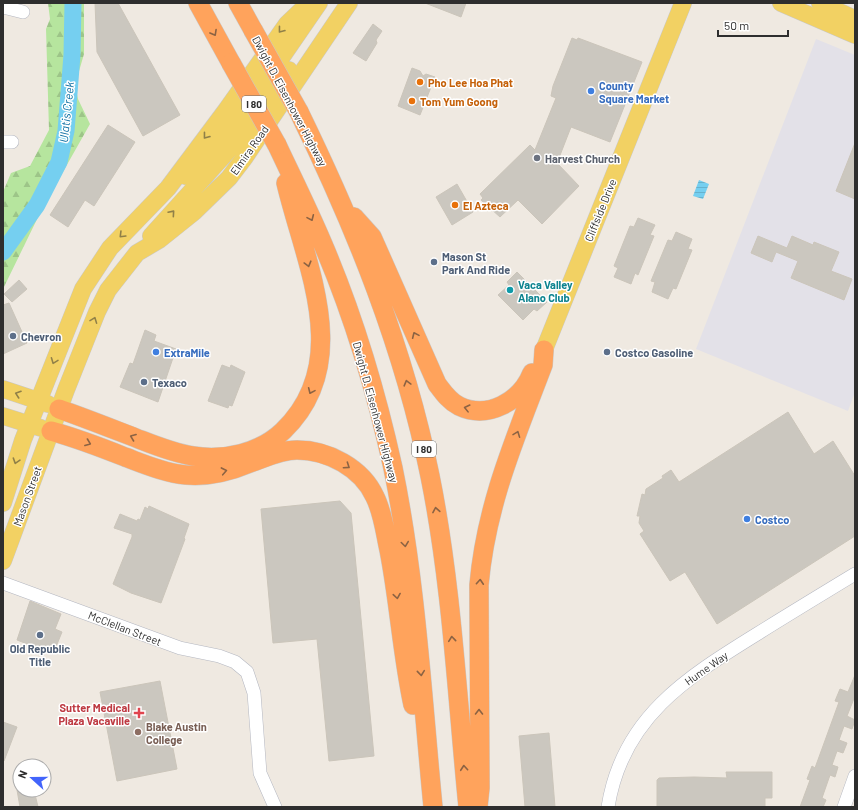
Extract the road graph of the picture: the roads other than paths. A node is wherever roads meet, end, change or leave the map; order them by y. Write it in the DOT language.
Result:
graph roads {
  1 [pos="198,3"];
  2 [pos="238,3"];
  3 [pos="309,3"];
  4 [pos="319,3"];
  5 [pos="338,3"];
  6 [pos="349,3"];
  7 [pos="683,3"];
  8 [pos="781,3"];
  9 [pos="820,3"];
  10 [pos="3,7"];
  11 [pos="23,12"];
  12 [pos="854,28"];
  13 [pos="276,145"];
  14 [pos="168,188"];
  15 [pos="342,203"];
  16 [pos="137,253"];
  17 [pos="544,350"];
  18 [pos="3,389"];
  19 [pos="38,401"];
  20 [pos="59,409"];
  21 [pos="3,416"];
  22 [pos="30,424"];
  23 [pos="51,431"];
  24 [pos="3,503"];
  25 [pos="3,561"];
  26 [pos="855,574"];
  27 [pos="3,583"];
  28 [pos="855,776"];
  29 [pos="431,788"];
  30 [pos="275,807"];
  31 [pos="433,807"];
  32 [pos="468,807"];
  33 [pos="478,807"];
  34 [pos="608,807"];
  35 [pos="844,807"];
  1 -- 13 [label="highway, Dwight D. Eisenhower Highway / I 80, one-way, bridge"];
  2 -- 15 [label="highway, Dwight D. Eisenhower Highway / I 80, bridge"];
  3 -- 14 [label="main road, one-way"];
  4 -- 14 [label="main road"];
  16 -- 5 [label="main road, Elmira Road, one-way"];
  6 -- 16 [label="main road, Elmira Road"];
  7 -- 17 [label="main road, Cliffside Drive"];
  8 -- 12 [label="main road"];
  9 -- 12 [label="main road"];
  10 -- 11 [label="street"];
  13 -- 20 [label="highway, one-way"];
  13 -- 29 [label="highway, Dwight D. Eisenhower Highway / I 80, one-way"];
  14 -- 19 [label="main road, one-way"];
  17 -- 15 [label="highway, one-way"];
  32 -- 15 [label="highway, Dwight D. Eisenhower Highway / I 80, one-way"];
  20 -- 16 [label="main road, Elmira Road, one-way"];
  33 -- 17 [label="highway, one-way"];
  19 -- 18 [label="main road, one-way"];
  19 -- 20 [label="main road"];
  19 -- 22 [label="main road"];
  20 -- 23 [label="main road, Elmira Road"];
  21 -- 22 [label="main road"];
  22 -- 23 [label="main road"];
  22 -- 24 [label="main road, Mason Street, one-way"];
  23 -- 25 [label="main road, Mason Street"];
  23 -- 29 [label="highway, one-way"];
  26 -- 34 [label="street, Hume Way"];
  27 -- 30 [label="street, McClellan Street"];
  28 -- 35 [label="street"];
  29 -- 31 [label="highway, Dwight D. Eisenhower Highway / I 80"];
}
